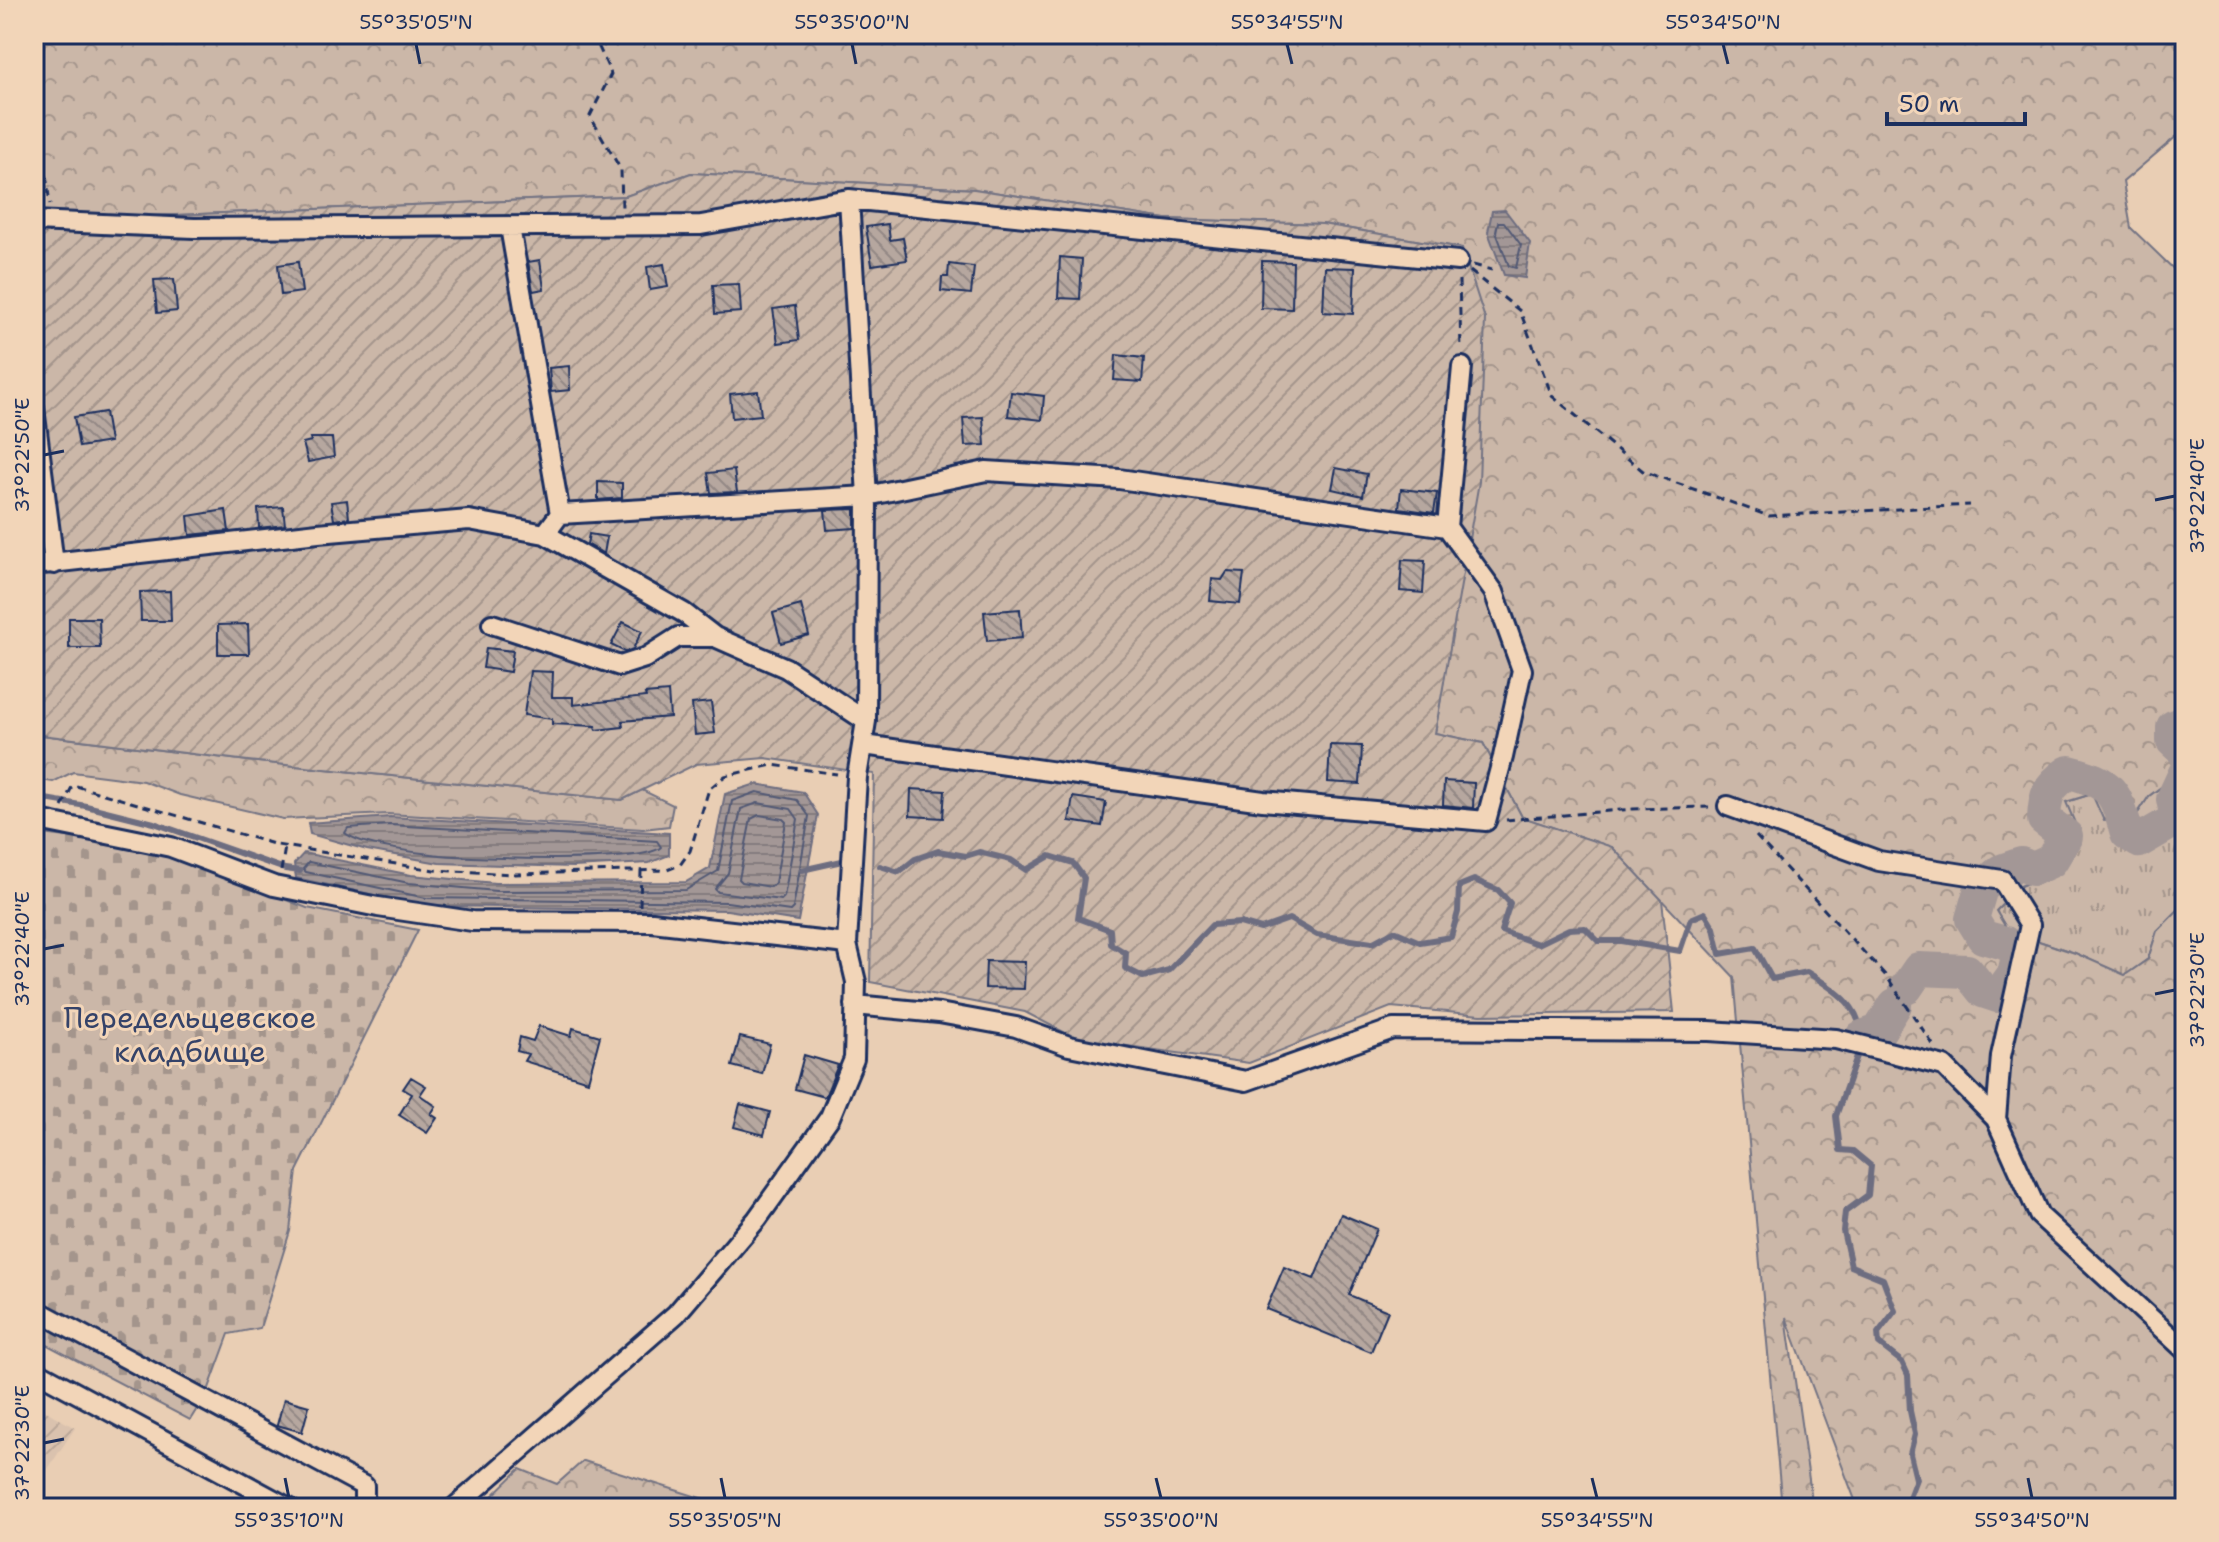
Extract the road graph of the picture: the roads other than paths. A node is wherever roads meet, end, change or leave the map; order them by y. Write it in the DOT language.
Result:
graph roads {
  1 [pos="849,199"];
  2 [pos="43,221"];
  3 [pos="510,227"];
  4 [pos="1458,261"];
  5 [pos="1462,367"];
  6 [pos="34,408"];
  7 [pos="867,496"];
  8 [pos="560,514"];
  9 [pos="1447,527"];
  10 [pos="545,534"];
  11 [pos="54,564"];
  12 [pos="34,565"];
  13 [pos="492,624"];
  14 [pos="715,637"];
  15 [pos="866,721"];
  16 [pos="864,745"];
  17 [pos="1728,806"];
  18 [pos="34,819"];
  19 [pos="847,944"];
  20 [pos="855,1005"];
  21 [pos="1996,1119"];
  22 [pos="34,1309"];
  23 [pos="2185,1350"];
  24 [pos="34,1370"];
  25 [pos="289,1508"];
  26 [pos="364,1508"];
  27 [pos="454,1508"];
  1 -- 3 [label="street"];
  1 -- 4 [label="street"];
  1 -- 7 [label="street"];
  2 -- 3 [label="street"];
  3 -- 8 [label="street"];
  5 -- 9 [label="street"];
  6 -- 11 [label="street"];
  7 -- 8 [label="street"];
  7 -- 9 [label="street"];
  7 -- 15 [label="street"];
  8 -- 10 [label="street"];
  9 -- 16 [label="street"];
  10 -- 11 [label="street"];
  10 -- 14 [label="street"];
  11 -- 12 [label="street"];
  13 -- 14 [label="street"];
  14 -- 15 [label="street"];
  15 -- 16 [label="street"];
  16 -- 19 [label="street"];
  17 -- 21 [label="street"];
  18 -- 19 [label="street"];
  19 -- 20 [label="street"];
  20 -- 21 [label="street"];
  20 -- 27 [label="street"];
  21 -- 23 [label="street"];
  22 -- 26 [label="street"];
  24 -- 25 [label="street"];
}
